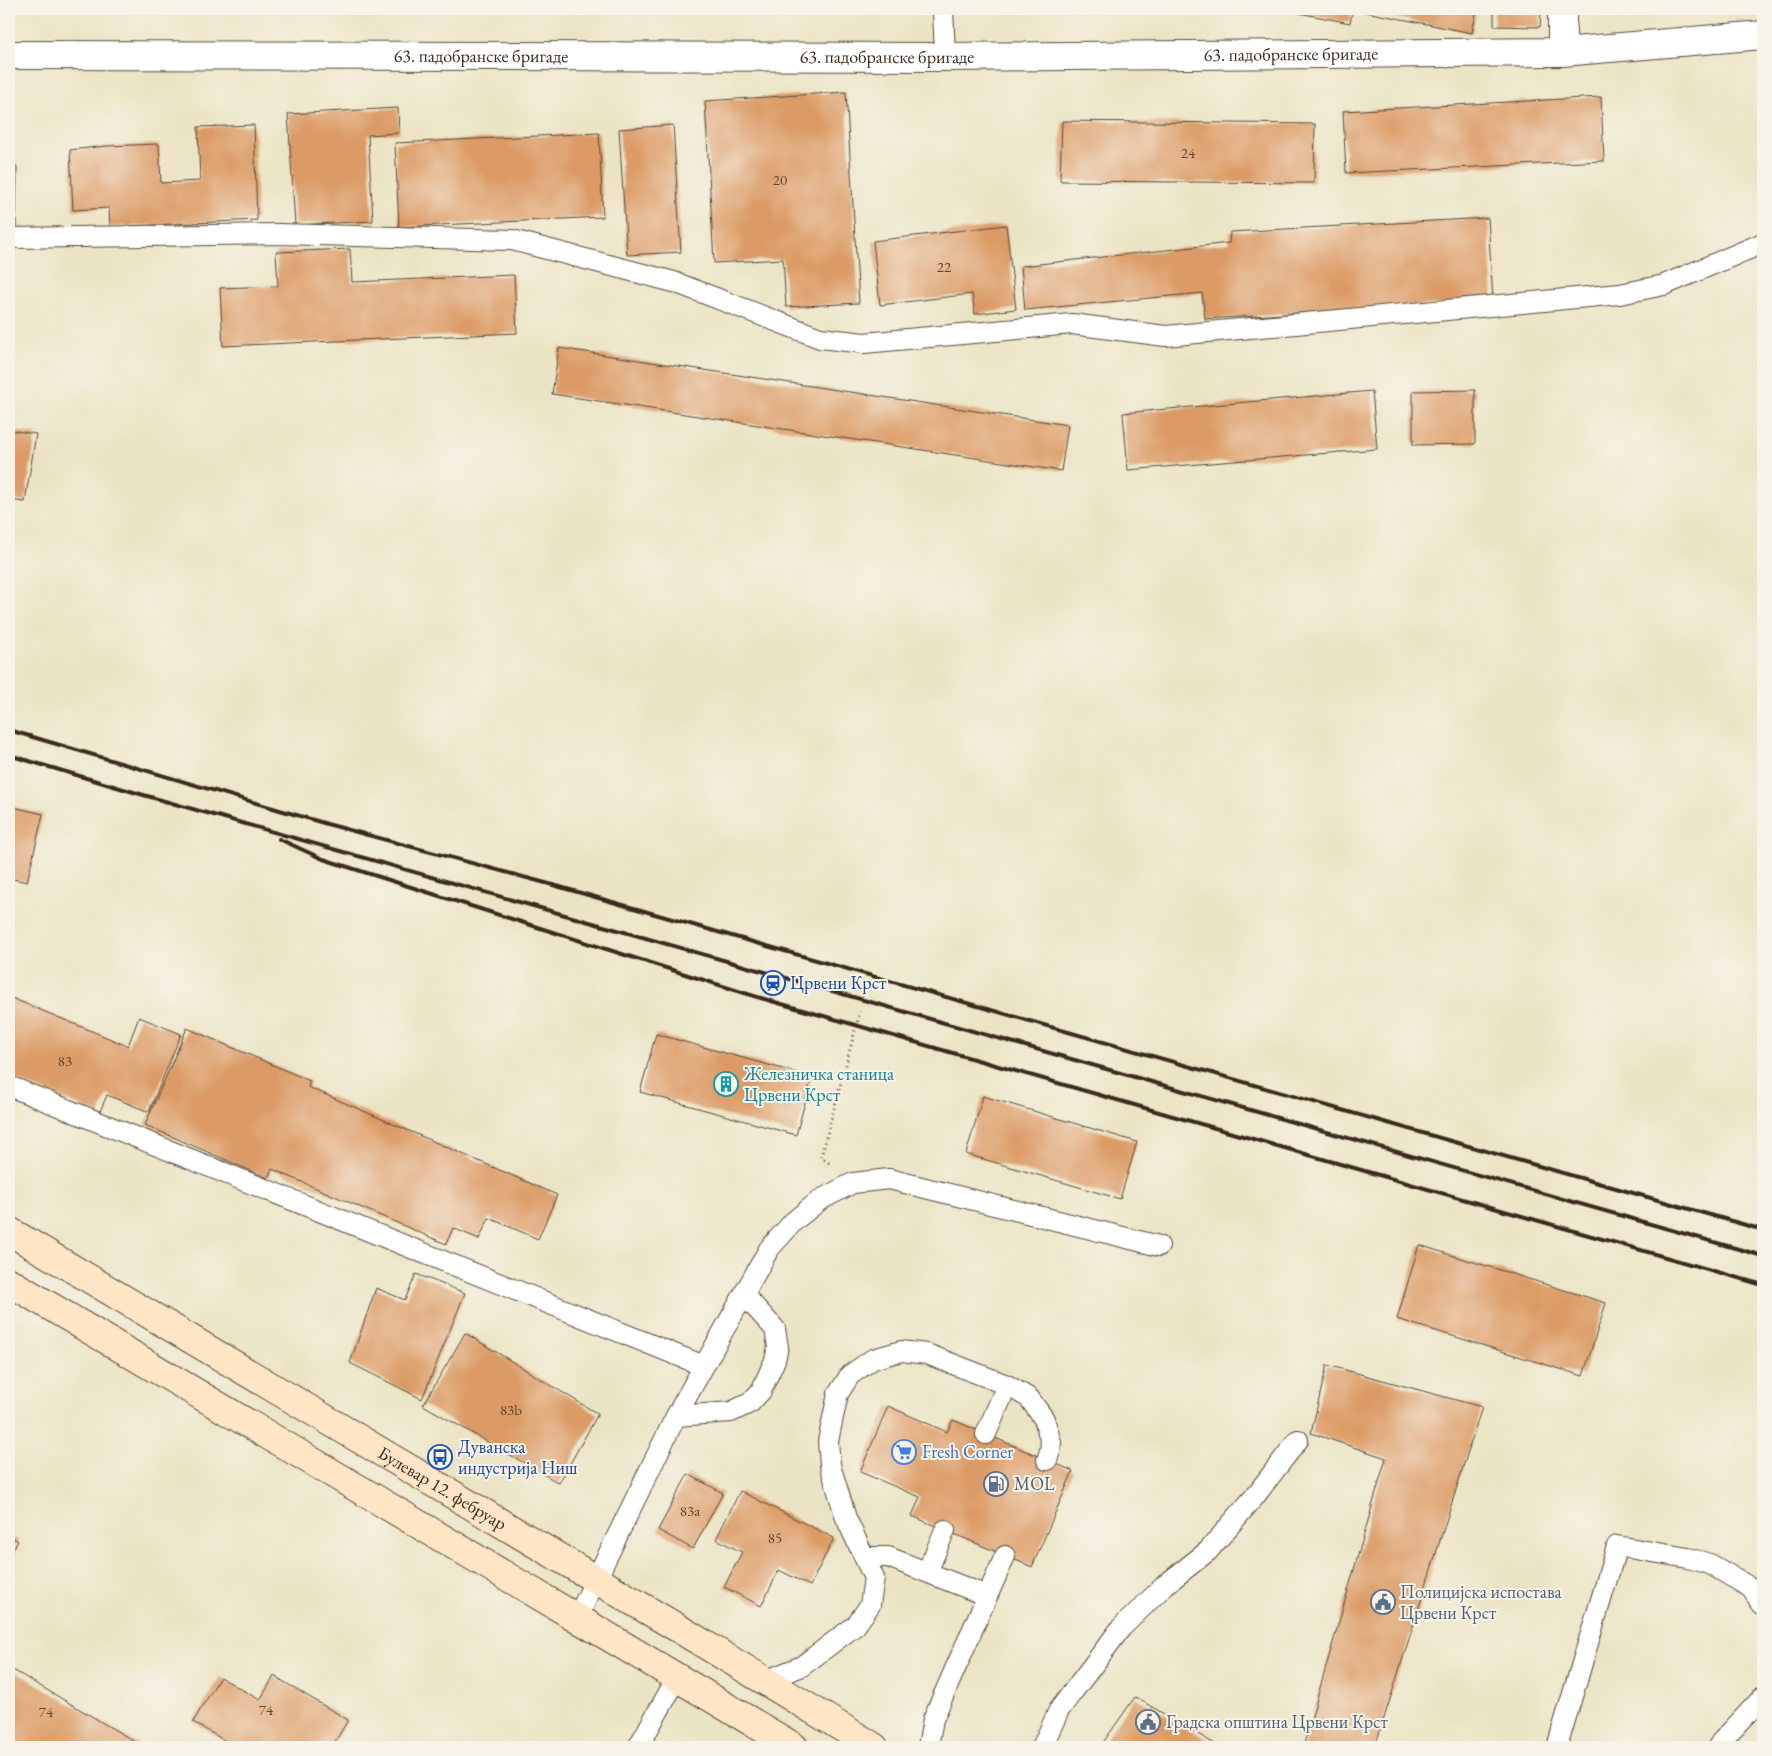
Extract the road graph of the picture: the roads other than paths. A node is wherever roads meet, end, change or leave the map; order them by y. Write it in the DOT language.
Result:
graph roads {
  1 [pos="943,9"];
  2 [pos="1562,9"];
  3 [pos="1763,35"];
  4 [pos="1562,52"];
  5 [pos="9,55"];
  6 [pos="945,57"];
  7 [pos="9,238"];
  8 [pos="1763,243"];
  9 [pos="9,1086"];
  10 [pos="9,1231"];
  11 [pos="1159,1246"];
  12 [pos="9,1282"];
  13 [pos="744,1294"];
  14 [pos="704,1366"];
  15 [pos="1007,1385"];
  16 [pos="676,1416"];
  17 [pos="986,1434"];
  18 [pos="1298,1440"];
  19 [pos="1047,1460"];
  20 [pos="945,1530"];
  21 [pos="1005,1556"];
  22 [pos="864,1557"];
  23 [pos="927,1572"];
  24 [pos="595,1580"];
  25 [pos="987,1596"];
  26 [pos="1763,1606"];
  27 [pos="577,1618"];
  28 [pos="677,1678"];
  29 [pos="765,1681"];
  30 [pos="1763,1698"];
  31 [pos="638,1747"];
  32 [pos="794,1747"];
  33 [pos="874,1747"];
  34 [pos="928,1747"];
  35 [pos="1042,1747"];
  36 [pos="1557,1747"];
  37 [pos="1718,1747"];
  1 -- 6 [label="lane"];
  2 -- 4 [label="street"];
  3 -- 4 [label="street, 63. падобранске бригаде"];
  4 -- 6 [label="street, 63. падобранске бригаде"];
  5 -- 6 [label="street, 63. падобранске бригаде"];
  7 -- 8 [label="lane"];
  9 -- 14 [label="lane"];
  10 -- 24 [label="main road, Булевар 12. фебруар"];
  11 -- 13 [label="lane"];
  12 -- 27 [label="main road"];
  13 -- 14 [label="lane"];
  13 -- 16 [label="lane"];
  14 -- 16 [label="lane"];
  15 -- 17 [label="lane"];
  15 -- 19 [label="lane"];
  15 -- 22 [label="lane"];
  16 -- 24 [label="lane"];
  18 -- 35 [label="lane"];
  20 -- 23 [label="lane"];
  21 -- 25 [label="lane"];
  22 -- 23 [label="lane"];
  22 -- 29 [label="lane"];
  23 -- 25 [label="lane"];
  24 -- 27 [label="lane"];
  24 -- 29 [label="main road, Булевар 12. фебруар"];
  25 -- 34 [label="lane"];
  26 -- 36 [label="lane"];
  27 -- 28 [label="main road"];
  28 -- 31 [label="lane"];
  28 -- 32 [label="main road"];
  29 -- 33 [label="main road, Булевар 12. фебруар"];
  30 -- 37 [label="lane"];
}
